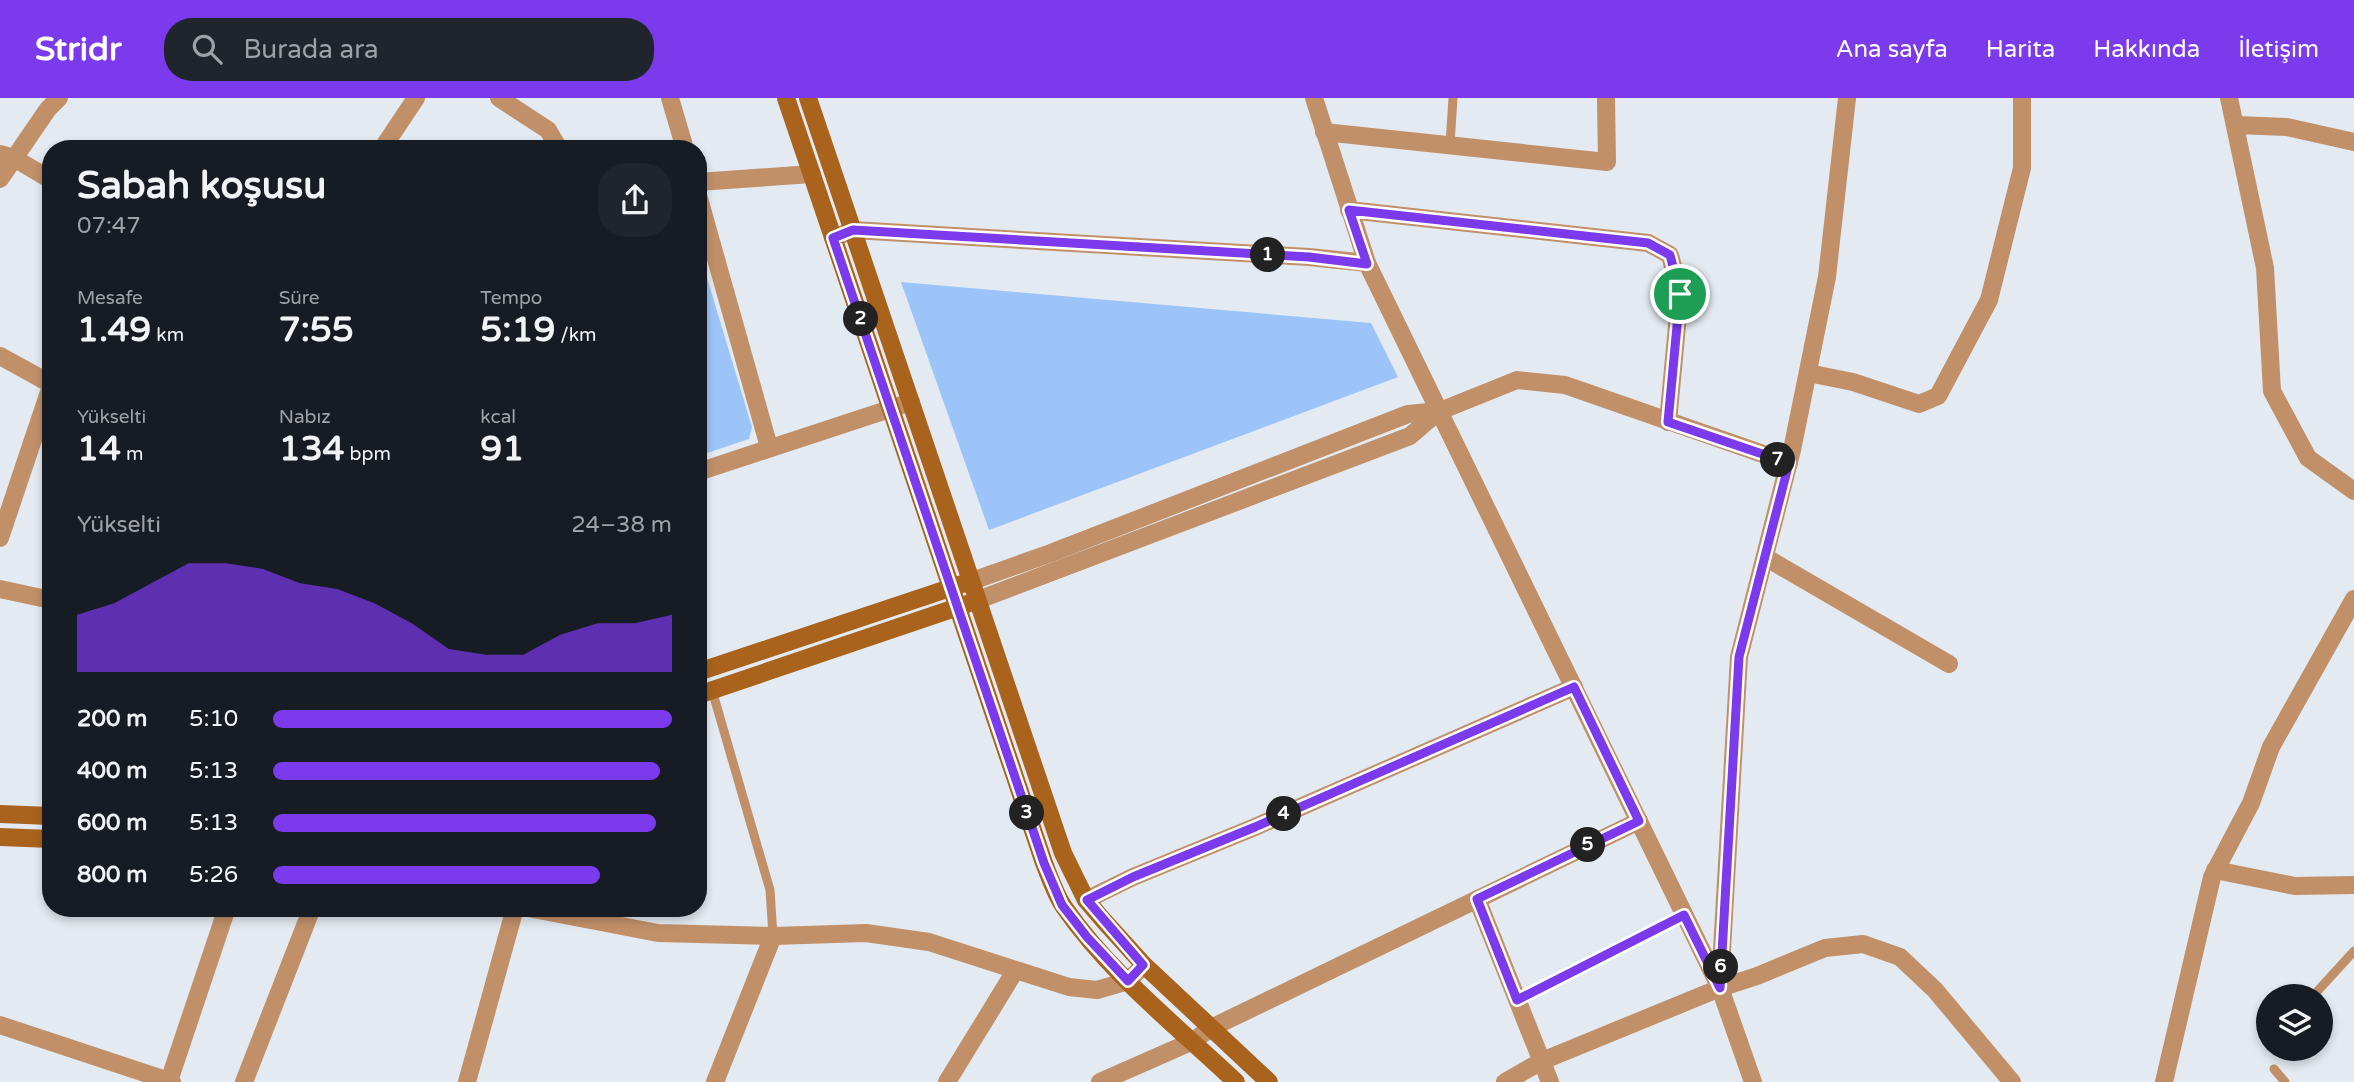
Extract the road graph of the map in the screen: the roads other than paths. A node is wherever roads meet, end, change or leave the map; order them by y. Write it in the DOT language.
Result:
graph roads {
  1 [pos="59,98"];
  2 [pos="416,98"];
  3 [pos="499,98"];
  4 [pos="670,98"];
  5 [pos="786,98"];
  6 [pos="808,98"];
  7 [pos="1314,98"];
  8 [pos="1453,98"];
  9 [pos="1606,98"];
  10 [pos="1847,98"];
  11 [pos="2022,98"];
  12 [pos="2229,98"];
  13 [pos="2236,125"];
  14 [pos="1324,131"];
  15 [pos="388,140"];
  16 [pos="554,140"];
  17 [pos="682,140"];
  18 [pos="2354,142"];
  19 [pos="1450,145"];
  20 [pos="7,156"];
  21 [pos="812,174"];
  22 [pos="42,175"];
  23 [pos="0,179"];
  24 [pos="707,181"];
  25 [pos="1349,210"];
  26 [pos="853,230"];
  27 [pos="707,232"];
  28 [pos="833,238"];
  29 [pos="1367,264"];
  30 [pos="0,356"];
  31 [pos="1808,373"];
  32 [pos="42,380"];
  33 [pos="911,402"];
  34 [pos="891,409"];
  35 [pos="1440,411"];
  36 [pos="42,412"];
  37 [pos="1668,422"];
  38 [pos="769,447"];
  39 [pos="1789,463"];
  40 [pos="707,469"];
  41 [pos="2354,491"];
  42 [pos="0,538"];
  43 [pos="1765,557"];
  44 [pos="972,581"];
  45 [pos="952,588"];
  46 [pos="0,589"];
  47 [pos="42,598"];
  48 [pos="2354,599"];
  49 [pos="978,600"];
  50 [pos="958,607"];
  51 [pos="1949,664"];
  52 [pos="707,669"];
  53 [pos="1574,687"];
  54 [pos="707,691"];
  55 [pos="707,698"];
  56 [pos="0,814"];
  57 [pos="42,816"];
  58 [pos="1639,821"];
  59 [pos="0,837"];
  60 [pos="42,839"];
  61 [pos="2215,870"];
  62 [pos="2354,885"];
  63 [pos="1477,899"];
  64 [pos="1087,900"];
  65 [pos="1684,915"];
  66 [pos="224,917"];
  67 [pos="308,917"];
  68 [pos="513,917"];
  69 [pos="575,917"];
  70 [pos="773,936"];
  71 [pos="2354,951"];
  72 [pos="1143,965"];
  73 [pos="1014,971"];
  74 [pos="1128,981"];
  75 [pos="2324,984"];
  76 [pos="1720,988"];
  77 [pos="1517,1000"];
  78 [pos="0,1026"];
  79 [pos="1211,1028"];
  80 [pos="1193,1041"];
  81 [pos="1542,1062"];
  82 [pos="2274,1069"];
  83 [pos="170,1081"];
  84 [pos="244,1082"];
  85 [pos="467,1082"];
  86 [pos="715,1082"];
  87 [pos="947,1082"];
  88 [pos="1100,1082"];
  89 [pos="1236,1082"];
  90 [pos="1269,1082"];
  91 [pos="1506,1082"];
  92 [pos="1550,1082"];
  93 [pos="1754,1082"];
  94 [pos="2012,1082"];
  95 [pos="2164,1082"];
  96 [pos="2285,1082"];
  1 -- 20 [label="street"];
  2 -- 15 [label="street"];
  3 -- 16 [label="street"];
  4 -- 17 [label="street"];
  5 -- 21 [label="main road"];
  6 -- 26 [label="main road"];
  7 -- 14 [label="street"];
  8 -- 19 [label="lane"];
  9 -- 19 [label="street"];
  10 -- 31 [label="street"];
  11 -- 31 [label="street"];
  12 -- 13 [label="street"];
  13 -- 18 [label="street"];
  13 -- 41 [label="street"];
  14 -- 19 [label="street"];
  14 -- 25 [label="street"];
  20 -- 22 [label="street"];
  20 -- 23 [label="street"];
  21 -- 24 [label="street"];
  21 -- 28 [label="main road"];
  25 -- 29 [label="street"];
  25 -- 37 [label="street"];
  26 -- 28 [label="street"];
  26 -- 29 [label="street"];
  26 -- 33 [label="main road"];
  27 -- 38 [label="street"];
  28 -- 34 [label="main road"];
  29 -- 35 [label="street"];
  30 -- 32 [label="street"];
  31 -- 39 [label="street"];
  33 -- 34 [label="street"];
  33 -- 44 [label="main road"];
  34 -- 38 [label="street"];
  34 -- 45 [label="main road"];
  35 -- 37 [label="street"];
  35 -- 44 [label="street"];
  35 -- 49 [label="street"];
  35 -- 53 [label="street"];
  36 -- 42 [label="street"];
  37 -- 39 [label="street"];
  38 -- 40 [label="street"];
  39 -- 43 [label="street"];
  43 -- 51 [label="street"];
  43 -- 76 [label="street"];
  44 -- 45 [label="main road"];
  44 -- 49 [label="main road"];
  45 -- 50 [label="main road"];
  45 -- 52 [label="main road"];
  46 -- 47 [label="street"];
  48 -- 61 [label="street"];
  49 -- 50 [label="main road"];
  49 -- 64 [label="main road"];
  50 -- 54 [label="main road"];
  50 -- 74 [label="main road"];
  53 -- 58 [label="street"];
  53 -- 64 [label="street"];
  55 -- 70 [label="lane"];
  56 -- 57 [label="main road"];
  58 -- 63 [label="street"];
  58 -- 65 [label="street"];
  59 -- 60 [label="main road"];
  61 -- 62 [label="street"];
  61 -- 95 [label="street"];
  63 -- 77 [label="street"];
  63 -- 79 [label="street"];
  64 -- 72 [label="main road"];
  65 -- 76 [label="street"];
  65 -- 77 [label="lane"];
  66 -- 83 [label="street"];
  67 -- 84 [label="street"];
  68 -- 85 [label="street"];
  69 -- 70 [label="street"];
  70 -- 73 [label="street"];
  70 -- 86 [label="street"];
  71 -- 75 [label="lane"];
  72 -- 74 [label="street"];
  72 -- 79 [label="main road"];
  73 -- 74 [label="street"];
  73 -- 87 [label="street"];
  74 -- 80 [label="main road"];
  76 -- 81 [label="street"];
  76 -- 93 [label="street"];
  76 -- 94 [label="street"];
  77 -- 81 [label="street"];
  78 -- 83 [label="street"];
  79 -- 80 [label="street"];
  79 -- 90 [label="main road"];
  80 -- 88 [label="street"];
  80 -- 89 [label="main road"];
  81 -- 91 [label="street"];
  81 -- 92 [label="street"];
  82 -- 96 [label="lane"];
}
